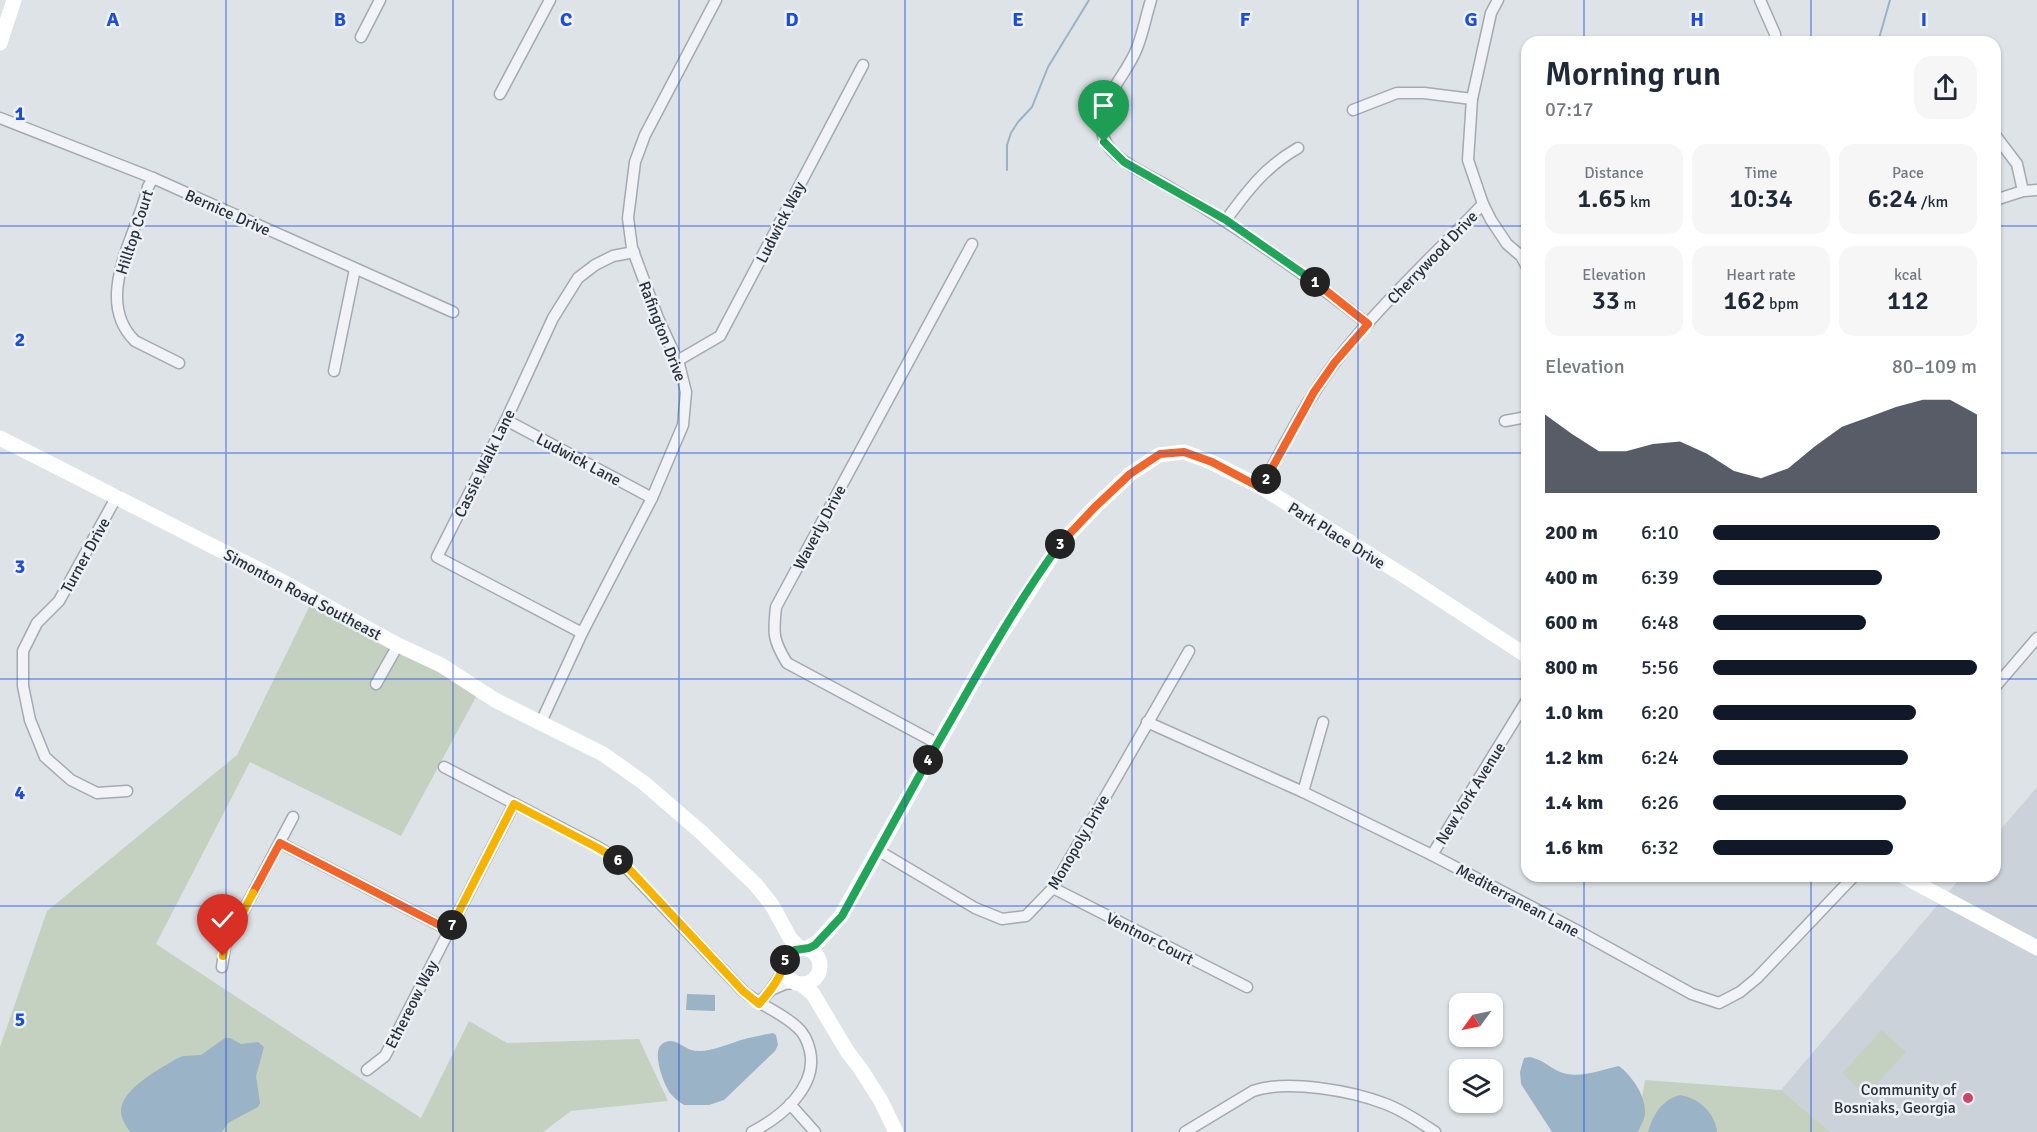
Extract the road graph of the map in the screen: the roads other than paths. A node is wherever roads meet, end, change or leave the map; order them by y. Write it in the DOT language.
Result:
graph roads {
  1 [pos="14,0"];
  2 [pos="380,0"];
  3 [pos="550,0"];
  4 [pos="716,0"];
  5 [pos="1151,0"];
  6 [pos="1498,0"];
  7 [pos="1760,0"];
  8 [pos="1775,36"];
  9 [pos="361,37"];
  10 [pos="0,43"];
  11 [pos="863,65"];
  12 [pos="500,94"];
  13 [pos="1472,99"];
  14 [pos="1353,110"];
  15 [pos="0,118"];
  16 [pos="2001,143"];
  17 [pos="1298,148"];
  18 [pos="153,178"];
  19 [pos="2037,190"];
  20 [pos="2023,191"];
  21 [pos="2001,198"];
  22 [pos="1482,204"];
  23 [pos="1226,220"];
  24 [pos="972,244"];
  25 [pos="633,252"];
  26 [pos="1521,253"];
  27 [pos="355,269"];
  28 [pos="453,312"];
  29 [pos="1368,324"];
  30 [pos="677,361"];
  31 [pos="179,363"];
  32 [pos="334,371"];
  33 [pos="1521,418"];
  34 [pos="506,420"];
  35 [pos="1505,421"];
  36 [pos="0,438"];
  37 [pos="1261,488"];
  38 [pos="117,496"];
  39 [pos="652,498"];
  40 [pos="582,633"];
  41 [pos="2037,638"];
  42 [pos="398,645"];
  43 [pos="1189,651"];
  44 [pos="1521,652"];
  45 [pos="2001,680"];
  46 [pos="376,684"];
  47 [pos="1521,710"];
  48 [pos="541,722"];
  49 [pos="1147,722"];
  50 [pos="1323,722"];
  51 [pos="938,744"];
  52 [pos="444,767"];
  53 [pos="127,791"];
  54 [pos="1303,792"];
  55 [pos="514,804"];
  56 [pos="293,817"];
  57 [pos="280,843"];
  58 [pos="879,851"];
  59 [pos="1432,855"];
  60 [pos="1848,882"];
  61 [pos="1914,882"];
  62 [pos="1053,888"];
  63 [pos="842,916"];
  64 [pos="449,930"];
  65 [pos="2037,948"];
  66 [pos="794,956"];
  67 [pos="818,960"];
  68 [pos="222,967"];
  69 [pos="816,976"];
  70 [pos="798,983"];
  71 [pos="1247,987"];
  72 [pos="771,990"];
  73 [pos="759,1004"];
  74 [pos="860,1068"];
  75 [pos="367,1070"];
  76 [pos="790,1104"];
  77 [pos="752,1132"];
  78 [pos="815,1132"];
  79 [pos="896,1132"];
  80 [pos="1185,1132"];
  81 [pos="1435,1132"];
  1 -- 10 [label="street"];
  2 -- 9 [label="street"];
  3 -- 12 [label="street"];
  4 -- 25 [label="street, Rafington Drive"];
  5 -- 23 [label="street"];
  6 -- 13 [label="street"];
  7 -- 8 [label="street"];
  11 -- 30 [label="street, Ludwick Way"];
  13 -- 14 [label="street"];
  13 -- 22 [label="street"];
  15 -- 18 [label="street, Bernice Drive"];
  16 -- 20 [label="street"];
  17 -- 23 [label="street"];
  18 -- 27 [label="street, Bernice Drive"];
  18 -- 31 [label="street, Hilltop Court"];
  19 -- 20 [label="street"];
  20 -- 21 [label="street"];
  22 -- 26 [label="street"];
  22 -- 29 [label="street, Cherrywood Drive"];
  23 -- 29 [label="street"];
  24 -- 51 [label="street, Waverly Drive"];
  25 -- 30 [label="street, Rafington Drive"];
  25 -- 34 [label="street, Cassie Walk Lane"];
  27 -- 28 [label="street, Bernice Drive"];
  27 -- 32 [label="street"];
  29 -- 37 [label="street, Cherrywood Drive"];
  30 -- 39 [label="street, Rafington Drive"];
  33 -- 35 [label="street"];
  34 -- 39 [label="street, Ludwick Lane"];
  34 -- 40 [label="street, Cassie Walk Lane"];
  36 -- 38 [label="street, Simonton Road Southeast"];
  37 -- 44 [label="street, Park Place Drive"];
  37 -- 51 [label="street, Park Place Drive"];
  38 -- 42 [label="street, Simonton Road Southeast"];
  38 -- 53 [label="street, Turner Drive"];
  39 -- 40 [label="street, Rafington Drive"];
  40 -- 48 [label="street, Rafington Drive"];
  41 -- 45 [label="street"];
  42 -- 46 [label="street"];
  42 -- 48 [label="street, Simonton Road Southeast"];
  43 -- 49 [label="street, Monopoly Drive"];
  47 -- 59 [label="street, New York Avenue"];
  48 -- 66 [label="street, Simonton Road Southeast"];
  49 -- 54 [label="street, Mediterranean Lane"];
  49 -- 62 [label="street, Monopoly Drive"];
  50 -- 54 [label="street"];
  51 -- 58 [label="street, Park Place Drive"];
  52 -- 55 [label="street"];
  54 -- 59 [label="street, Mediterranean Lane"];
  55 -- 64 [label="street, Ethereow Way"];
  55 -- 73 [label="street"];
  56 -- 57 [label="street"];
  57 -- 64 [label="street"];
  57 -- 68 [label="street"];
  58 -- 62 [label="street, Monopoly Drive"];
  58 -- 63 [label="street, Park Place Drive"];
  59 -- 60 [label="street, Mediterranean Lane"];
  61 -- 65 [label="street"];
  62 -- 71 [label="street, Ventnor Court"];
  63 -- 66 [label="street, Park Place Drive"];
  63 -- 67 [label="street, Park Place Drive"];
  64 -- 75 [label="street, Ethereow Way"];
  66 -- 67 [label="street"];
  66 -- 70 [label="street"];
  66 -- 72 [label="street, Park Place Drive"];
  67 -- 69 [label="street"];
  69 -- 70 [label="street"];
  69 -- 74 [label="street"];
  70 -- 72 [label="street"];
  70 -- 74 [label="street"];
  72 -- 73 [label="street, Park Place Drive"];
  73 -- 76 [label="street"];
  74 -- 79 [label="street"];
  76 -- 77 [label="street"];
  76 -- 78 [label="street"];
  80 -- 81 [label="street"];
}
